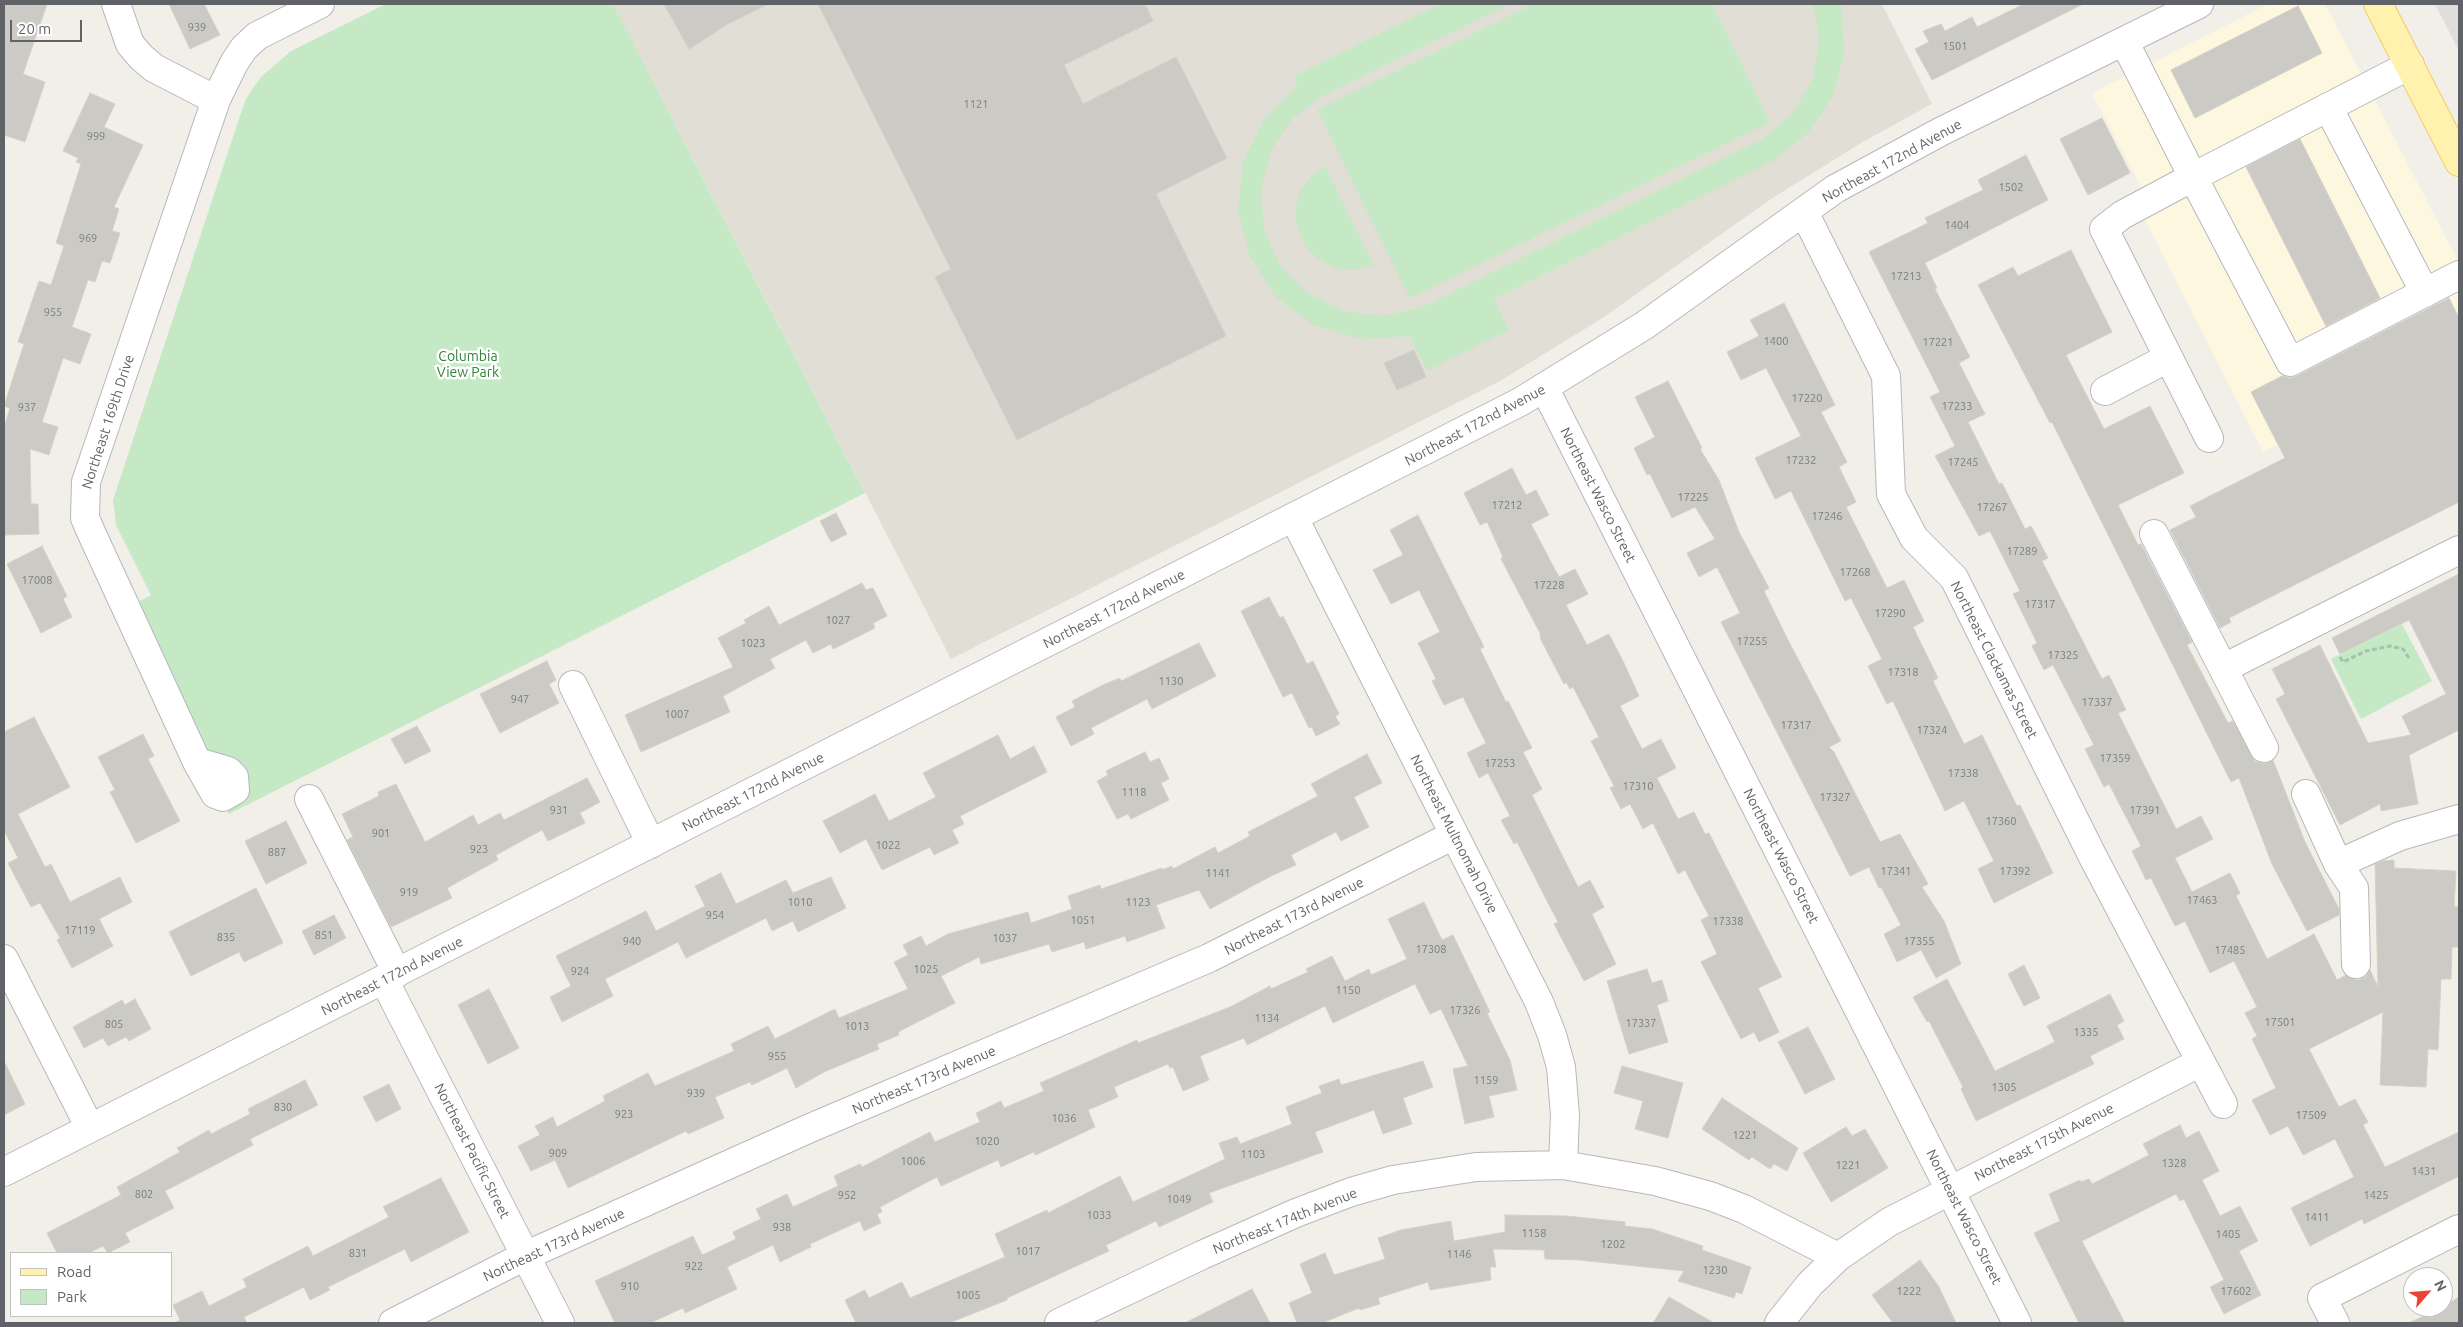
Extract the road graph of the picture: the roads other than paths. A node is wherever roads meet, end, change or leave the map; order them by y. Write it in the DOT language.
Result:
graph roads {
  1 [pos="116,4"];
  2 [pos="320,4"];
  3 [pos="2199,4"];
  4 [pos="2378,4"];
  5 [pos="2124,41"];
  6 [pos="2410,65"];
  7 [pos="216,100"];
  8 [pos="2328,107"];
  9 [pos="2458,157"];
  10 [pos="2194,178"];
  11 [pos="1804,212"];
  12 [pos="2459,274"];
  13 [pos="2425,292"];
  14 [pos="2168,358"];
  15 [pos="1545,389"];
  16 [pos="2105,391"];
  17 [pos="2209,438"];
  18 [pos="1294,518"];
  19 [pos="2154,534"];
  20 [pos="2459,550"];
  21 [pos="2224,668"];
  22 [pos="573,686"];
  23 [pos="2264,748"];
  24 [pos="197,762"];
  25 [pos="2306,794"];
  26 [pos="309,799"];
  27 [pos="2459,819"];
  28 [pos="1454,835"];
  29 [pos="651,844"];
  30 [pos="2338,864"];
  31 [pos="4,959"];
  32 [pos="2356,964"];
  33 [pos="390,976"];
  34 [pos="2202,1062"];
  35 [pos="2223,1104"];
  36 [pos="90,1128"];
  37 [pos="1563,1165"];
  38 [pos="4,1172"];
  39 [pos="1950,1190"];
  40 [pos="2459,1229"];
  41 [pos="526,1256"];
  42 [pos="1838,1257"];
  43 [pos="393,1323"];
  44 [pos="560,1323"];
  45 [pos="1059,1323"];
  46 [pos="1778,1323"];
  47 [pos="2017,1323"];
  48 [pos="2335,1323"];
  1 -- 7 [label="street"];
  2 -- 7 [label="street, Northeast 169th Drive"];
  3 -- 5 [label="street, Northeast 172nd Avenue"];
  4 -- 6 [label="main road"];
  5 -- 10 [label="street"];
  5 -- 11 [label="street, Northeast 172nd Avenue"];
  6 -- 8 [label="street"];
  6 -- 9 [label="main road"];
  7 -- 24 [label="street, Northeast 169th Drive"];
  8 -- 10 [label="street"];
  8 -- 13 [label="street"];
  10 -- 13 [label="street"];
  10 -- 14 [label="street"];
  11 -- 15 [label="street, Northeast 172nd Avenue"];
  11 -- 34 [label="street, Northeast Clackamas Street"];
  12 -- 13 [label="street"];
  14 -- 16 [label="street"];
  14 -- 17 [label="street"];
  15 -- 18 [label="street, Northeast 172nd Avenue"];
  15 -- 39 [label="street, Northeast Wasco Street"];
  18 -- 28 [label="street, Northeast Multnomah Drive"];
  18 -- 29 [label="street, Northeast 172nd Avenue"];
  19 -- 21 [label="street"];
  20 -- 21 [label="street"];
  21 -- 23 [label="street"];
  22 -- 29 [label="street"];
  25 -- 30 [label="street"];
  26 -- 33 [label="street, Northeast Pacific Street"];
  27 -- 30 [label="street"];
  28 -- 37 [label="street, Northeast Multnomah Drive"];
  28 -- 41 [label="street, Northeast 173rd Avenue"];
  29 -- 33 [label="street, Northeast 172nd Avenue"];
  30 -- 32 [label="street"];
  31 -- 36 [label="street"];
  33 -- 36 [label="street, Northeast 172nd Avenue"];
  33 -- 41 [label="street, Northeast Pacific Street"];
  34 -- 35 [label="street, Northeast Clackamas Street"];
  34 -- 39 [label="street, Northeast 175th Avenue"];
  36 -- 38 [label="street, Northeast 172nd Avenue"];
  37 -- 42 [label="street, Northeast 174th Avenue"];
  37 -- 45 [label="street, Northeast 174th Avenue"];
  39 -- 42 [label="street, Northeast 175th Avenue"];
  39 -- 47 [label="street, Northeast Wasco Street"];
  40 -- 48 [label="street"];
  41 -- 43 [label="street, Northeast 173rd Avenue"];
  41 -- 44 [label="street, Northeast Pacific Street"];
  42 -- 46 [label="street, Northeast 175th Avenue"];
}
